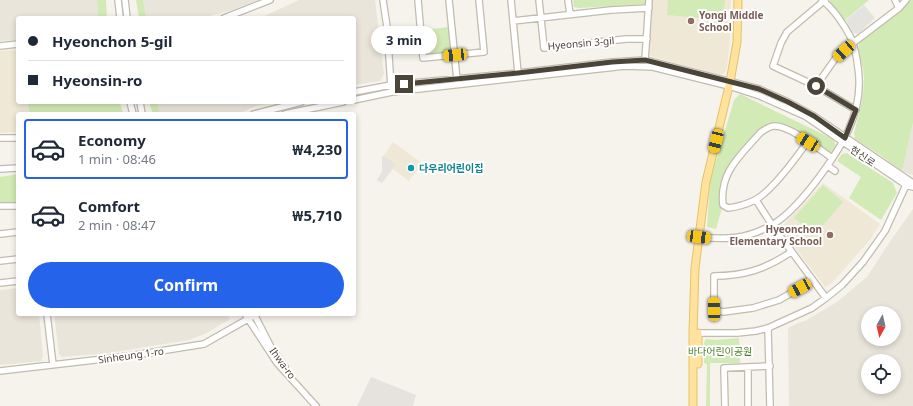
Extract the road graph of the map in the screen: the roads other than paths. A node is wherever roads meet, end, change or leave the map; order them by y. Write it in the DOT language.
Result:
graph roads {
  1 [pos="118,0"];
  2 [pos="126,0"];
  3 [pos="270,0"];
  4 [pos="383,0"];
  5 [pos="418,0"];
  6 [pos="449,0"];
  7 [pos="480,0"];
  8 [pos="511,0"];
  9 [pos="539,0"];
  10 [pos="568,0"];
  11 [pos="649,0"];
  12 [pos="738,0"];
  13 [pos="824,0"];
  14 [pos="895,0"];
  15 [pos="906,0"];
  16 [pos="649,8"];
  17 [pos="899,8"];
  18 [pos="570,14"];
  19 [pos="120,16"];
  20 [pos="127,16"];
  21 [pos="229,16"];
  22 [pos="541,18"];
  23 [pos="513,21"];
  24 [pos="646,39"];
  25 [pos="853,43"];
  26 [pos="16,44"];
  27 [pos="0,46"];
  28 [pos="455,55"];
  29 [pos="645,60"];
  30 [pos="518,73"];
  31 [pos="457,80"];
  32 [pos="730,84"];
  33 [pos="391,85"];
  34 [pos="816,86"];
  35 [pos="356,92"];
  36 [pos="392,92"];
  37 [pos="356,100"];
  38 [pos="293,104"];
  39 [pos="333,104"];
  40 [pos="856,110"];
  41 [pos="262,112"];
  42 [pos="295,112"];
  43 [pos="0,138"];
  44 [pos="16,138"];
  45 [pos="844,140"];
  46 [pos="808,142"];
  47 [pos="832,158"];
  48 [pos="828,166"];
  49 [pos="0,168"];
  50 [pos="16,168"];
  51 [pos="835,171"];
  52 [pos="909,183"];
  53 [pos="913,187"];
  54 [pos="756,200"];
  55 [pos="0,206"];
  56 [pos="16,206"];
  57 [pos="772,226"];
  58 [pos="0,234"];
  59 [pos="16,234"];
  60 [pos="699,237"];
  61 [pos="791,252"];
  62 [pos="16,259"];
  63 [pos="0,261"];
  64 [pos="812,279"];
  65 [pos="16,281"];
  66 [pos="0,283"];
  67 [pos="826,298"];
  68 [pos="47,316"];
  69 [pos="246,316"];
  70 [pos="255,316"];
  71 [pos="768,328"];
  72 [pos="695,333"];
  73 [pos="53,365"];
  74 [pos="770,366"];
  75 [pos="748,367"];
  76 [pos="0,371"];
  77 [pos="316,406"];
  78 [pos="319,406"];
  79 [pos="693,406"];
  80 [pos="698,406"];
  81 [pos="725,406"];
  82 [pos="748,406"];
  83 [pos="770,406"];
  1 -- 19 [label="street"];
  2 -- 20 [label="street"];
  3 -- 21 [label="street"];
  4 -- 33 [label="street"];
  5 -- 28 [label="street"];
  6 -- 28 [label="street"];
  7 -- 28 [label="street"];
  8 -- 23 [label="street"];
  9 -- 22 [label="street, Hyeonsin 3-gil"];
  10 -- 18 [label="street"];
  11 -- 16 [label="street"];
  12 -- 32 [label="main road"];
  13 -- 25 [label="street"];
  13 -- 34 [label="street"];
  14 -- 17 [label="street"];
  15 -- 17 [label="street"];
  16 -- 18 [label="street"];
  16 -- 24 [label="street"];
  17 -- 25 [label="street"];
  18 -- 22 [label="street"];
  22 -- 23 [label="street"];
  22 -- 24 [label="street, Hyeonsin 3-gil"];
  23 -- 30 [label="street"];
  24 -- 29 [label="street"];
  25 -- 34 [label="street"];
  25 -- 40 [label="street"];
  26 -- 27 [label="street"];
  28 -- 31 [label="street"];
  29 -- 30 [label="street"];
  29 -- 32 [label="street"];
  30 -- 31 [label="street"];
  31 -- 33 [label="street"];
  32 -- 36 [label="street"];
  32 -- 45 [label="street, 현신로"];
  32 -- 60 [label="main road"];
  33 -- 35 [label="street"];
  33 -- 36 [label="street"];
  34 -- 40 [label="street"];
  36 -- 37 [label="street"];
  38 -- 41 [label="street"];
  39 -- 42 [label="street"];
  40 -- 45 [label="street"];
  43 -- 44 [label="street"];
  45 -- 47 [label="street"];
  45 -- 52 [label="street, 현신로"];
  46 -- 47 [label="street"];
  46 -- 54 [label="street"];
  46 -- 54 [label="street"];
  47 -- 48 [label="street"];
  48 -- 51 [label="street"];
  48 -- 57 [label="street"];
  49 -- 50 [label="street"];
  52 -- 53 [label="street, 현신로"];
  52 -- 67 [label="street"];
  54 -- 57 [label="street"];
  55 -- 56 [label="street"];
  57 -- 60 [label="street"];
  57 -- 61 [label="street"];
  58 -- 59 [label="street"];
  60 -- 72 [label="main road"];
  61 -- 64 [label="street"];
  61 -- 64 [label="street"];
  62 -- 63 [label="street"];
  64 -- 67 [label="street"];
  65 -- 66 [label="street"];
  67 -- 71 [label="street"];
  68 -- 73 [label="street"];
  69 -- 73 [label="street, Sinheung 1-ro"];
  69 -- 77 [label="street"];
  70 -- 78 [label="street, Ihwa-ro"];
  71 -- 72 [label="street"];
  71 -- 74 [label="street"];
  72 -- 79 [label="main road"];
  72 -- 80 [label="main road"];
  73 -- 76 [label="street, Sinheung 1-ro"];
  74 -- 75 [label="street"];
  74 -- 83 [label="street"];
  75 -- 81 [label="street"];
  75 -- 82 [label="street"];
}
